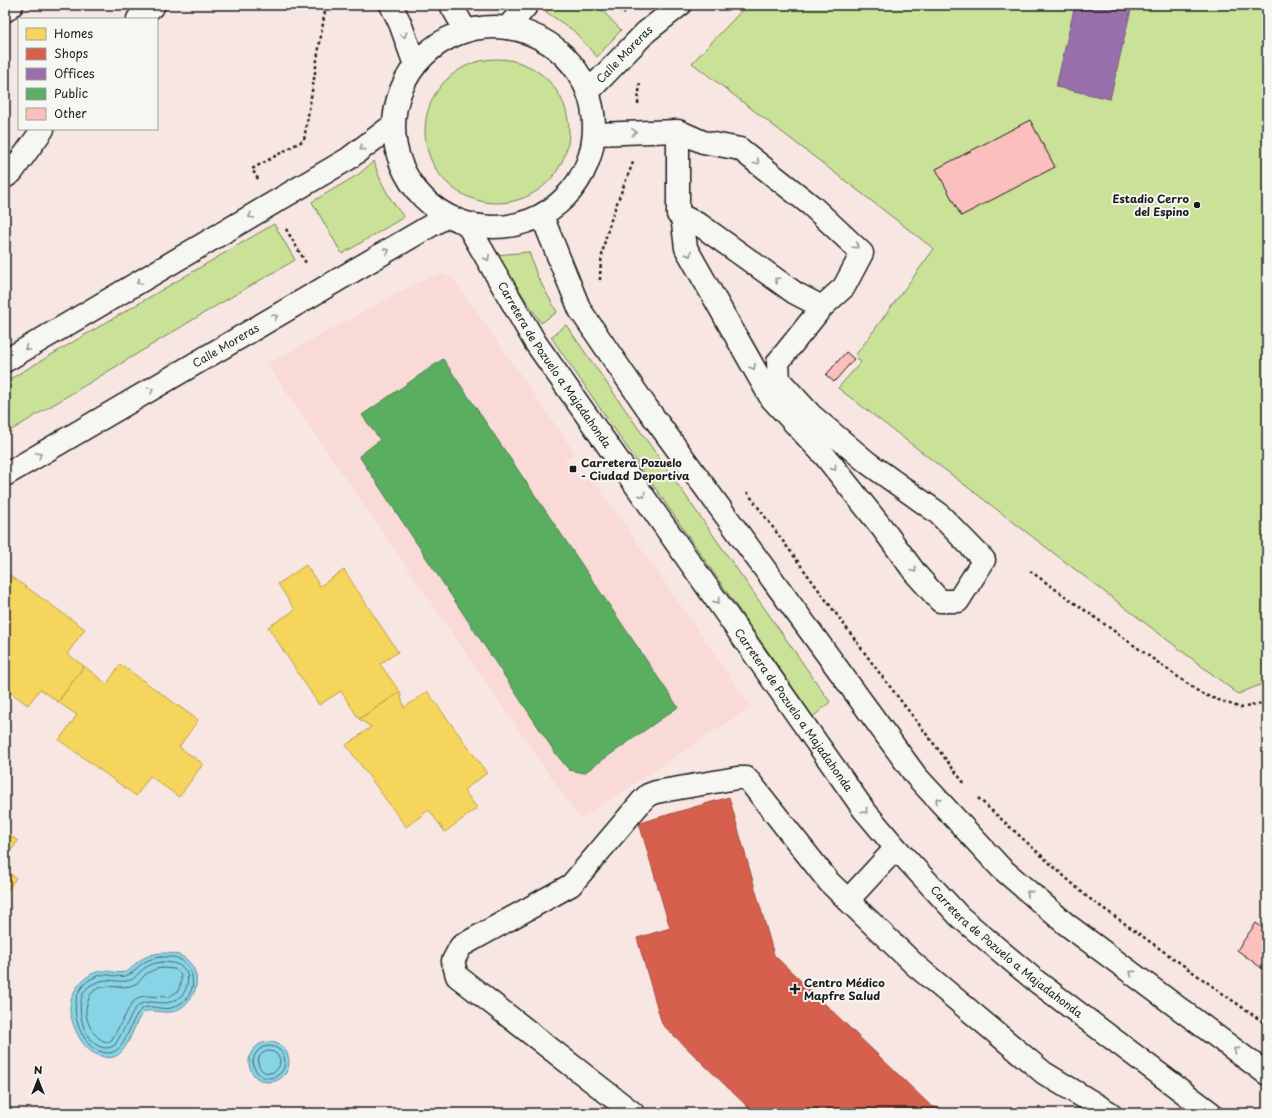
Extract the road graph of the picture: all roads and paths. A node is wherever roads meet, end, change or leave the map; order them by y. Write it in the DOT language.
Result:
graph roads {
  1 [pos="12,5"];
  2 [pos="154,5"];
  3 [pos="391,5"];
  4 [pos="451,5"];
  5 [pos="528,5"];
  6 [pos="615,5"];
  7 [pos="680,5"];
  8 [pos="5,11"];
  9 [pos="139,18"];
  10 [pos="507,28"];
  11 [pos="466,31"];
  12 [pos="646,32"];
  13 [pos="415,65"];
  14 [pos="641,78"];
  15 [pos="588,91"];
  16 [pos="393,125"];
  17 [pos="43,130"];
  18 [pos="678,131"];
  19 [pos="636,132"];
  20 [pos="595,134"];
  21 [pos="5,176"];
  22 [pos="447,216"];
  23 [pos="542,216"];
  24 [pos="682,216"];
  25 [pos="467,224"];
  26 [pos="600,283"];
  27 [pos="822,306"];
  28 [pos="5,361"];
  29 [pos="5,475"];
  30 [pos="745,490"];
  31 [pos="1030,571"];
  32 [pos="1267,702"];
  33 [pos="966,785"];
  34 [pos="976,796"];
  35 [pos="896,848"];
  36 [pos="848,900"];
  37 [pos="1267,1025"];
  38 [pos="1267,1074"];
  39 [pos="633,1113"];
  40 [pos="1110,1113"];
  41 [pos="1212,1113"];
  1 -- 8 [label="street"];
  2 -- 9 [label="street"];
  3 -- 13 [label="street, one-way"];
  4 -- 11 [label="street"];
  5 -- 10 [label="street"];
  6 -- 12 [label="path"];
  7 -- 12 [label="street, Calle Moreras"];
  10 -- 11 [label="street"];
  10 -- 15 [label="street"];
  11 -- 13 [label="street"];
  12 -- 15 [label="street, Calle Moreras"];
  13 -- 16 [label="street"];
  14 -- 19 [label="path"];
  15 -- 20 [label="street"];
  16 -- 22 [label="street"];
  16 -- 28 [label="street, one-way"];
  17 -- 21 [label="street"];
  18 -- 19 [label="street"];
  18 -- 24 [label="street"];
  18 -- 27 [label="street, one-way"];
  20 -- 19 [label="street, one-way"];
  19 -- 26 [label="path"];
  20 -- 23 [label="street"];
  22 -- 25 [label="street"];
  29 -- 22 [label="street, Calle Moreras, one-way"];
  23 -- 25 [label="street"];
  38 -- 23 [label="street, one-way"];
  27 -- 24 [label="street, one-way"];
  24 -- 27 [label="street, one-way"];
  25 -- 35 [label="street, Carretera de Pozuelo a Majadahonda, one-way"];
  30 -- 33 [label="path"];
  31 -- 32 [label="path"];
  34 -- 37 [label="path"];
  35 -- 36 [label="street"];
  35 -- 41 [label="street, Carretera de Pozuelo a Majadahonda"];
  36 -- 39 [label="street"];
  36 -- 40 [label="street"];
}
